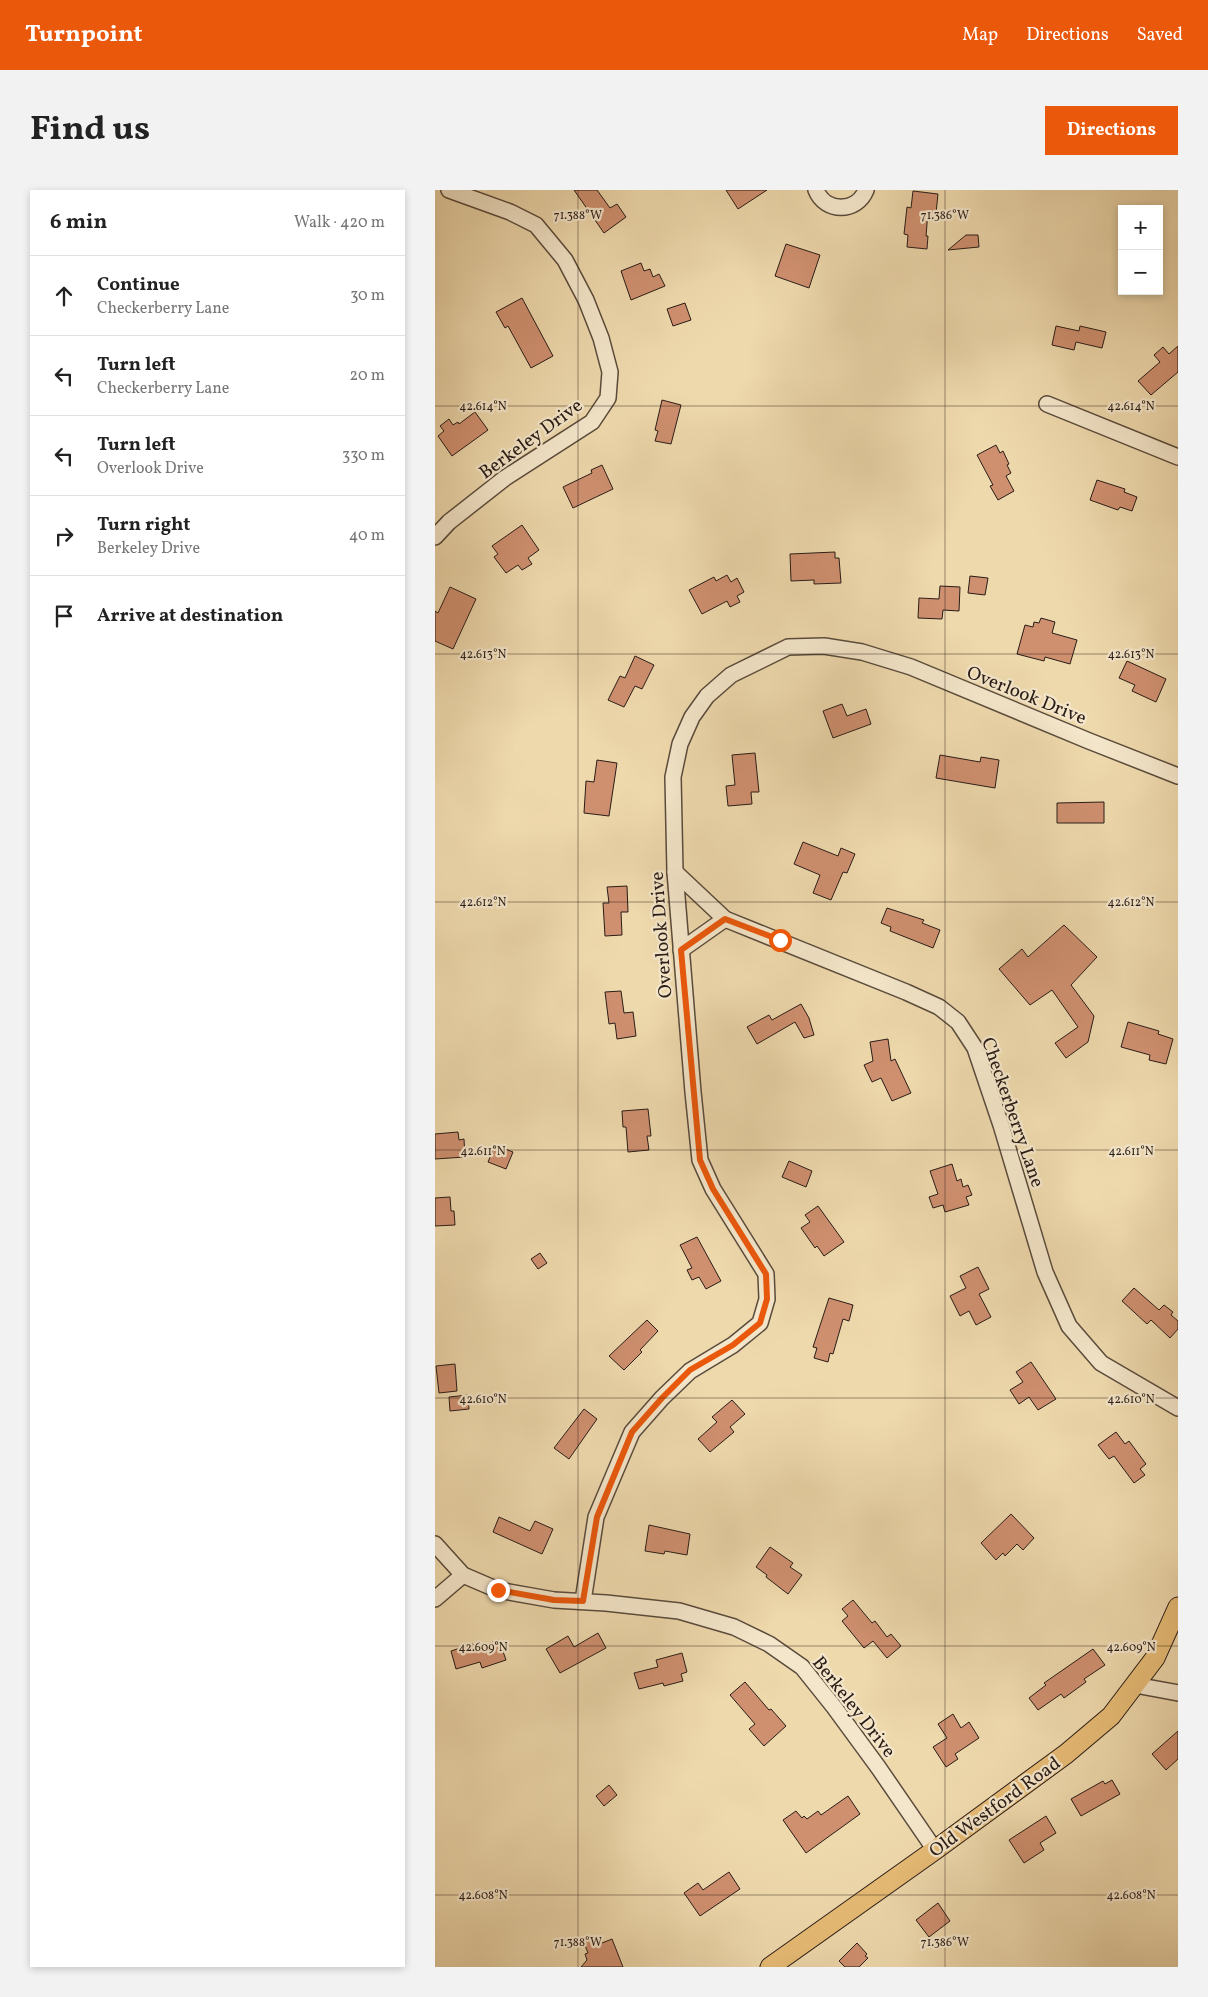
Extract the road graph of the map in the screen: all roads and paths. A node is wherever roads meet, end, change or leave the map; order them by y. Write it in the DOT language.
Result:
graph roads {
  1 [pos="449,190"];
  2 [pos="816,190"];
  3 [pos="866,190"];
  4 [pos="1047,404"];
  5 [pos="1178,457"];
  6 [pos="435,537"];
  7 [pos="1178,776"];
  8 [pos="675,872"];
  9 [pos="725,919"];
  10 [pos="681,950"];
  11 [pos="1178,1408"];
  12 [pos="435,1544"];
  13 [pos="463,1576"];
  14 [pos="435,1599"];
  15 [pos="583,1601"];
  16 [pos="1178,1607"];
  17 [pos="1135,1685"];
  18 [pos="1178,1693"];
  19 [pos="935,1850"];
  20 [pos="774,1966"];
  1 -- 6 [label="street, Berkeley Drive"];
  2 -- 3 [label="street"];
  4 -- 5 [label="street"];
  7 -- 8 [label="street, Overlook Drive"];
  8 -- 9 [label="street, Checkerberry Lane"];
  8 -- 10 [label="street, Overlook Drive"];
  9 -- 10 [label="street"];
  9 -- 11 [label="street, Checkerberry Lane"];
  10 -- 15 [label="street, Overlook Drive"];
  12 -- 13 [label="street, Berkeley Drive"];
  13 -- 14 [label="street"];
  13 -- 15 [label="street, Berkeley Drive"];
  15 -- 19 [label="street, Berkeley Drive"];
  16 -- 17 [label="main road, Old Westford Road"];
  17 -- 18 [label="street"];
  17 -- 19 [label="main road, Old Westford Road"];
  19 -- 20 [label="main road, Old Westford Road"];
}
